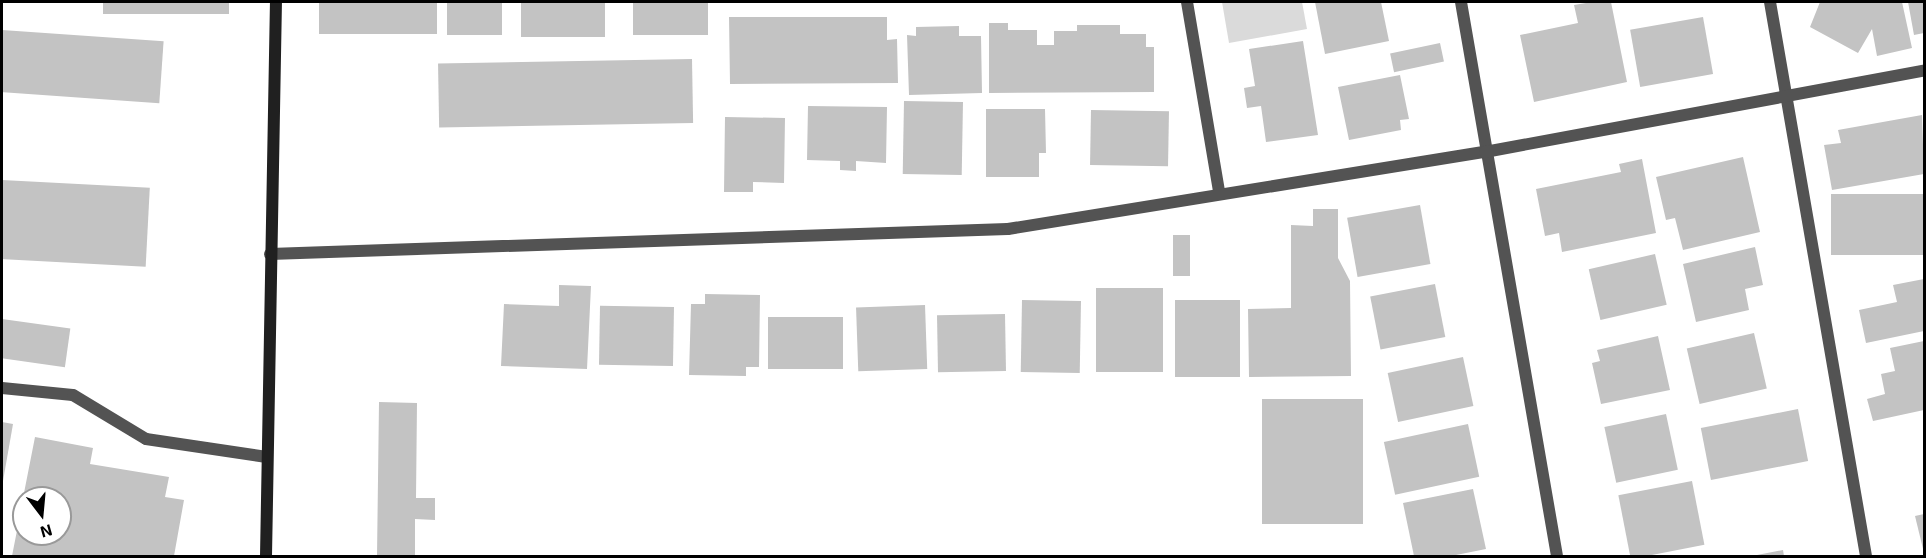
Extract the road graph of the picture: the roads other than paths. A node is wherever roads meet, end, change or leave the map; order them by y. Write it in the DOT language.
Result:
graph roads {
  1 [pos="276,2"];
  2 [pos="1187,2"];
  3 [pos="1461,2"];
  4 [pos="1770,2"];
  5 [pos="1924,71"];
  6 [pos="1785,95"];
  7 [pos="1485,152"];
  8 [pos="1219,192"];
  9 [pos="270,254"];
  10 [pos="2,388"];
  11 [pos="267,457"];
  12 [pos="266,556"];
  13 [pos="1557,556"];
  14 [pos="1866,556"];
  1 -- 9 [label="street"];
  2 -- 8 [label="street"];
  3 -- 7 [label="street"];
  4 -- 6 [label="street"];
  5 -- 6 [label="street"];
  6 -- 7 [label="street"];
  6 -- 14 [label="street"];
  7 -- 8 [label="street"];
  7 -- 13 [label="street"];
  8 -- 9 [label="street"];
  9 -- 11 [label="street"];
  10 -- 11 [label="street"];
  11 -- 12 [label="street"];
}
